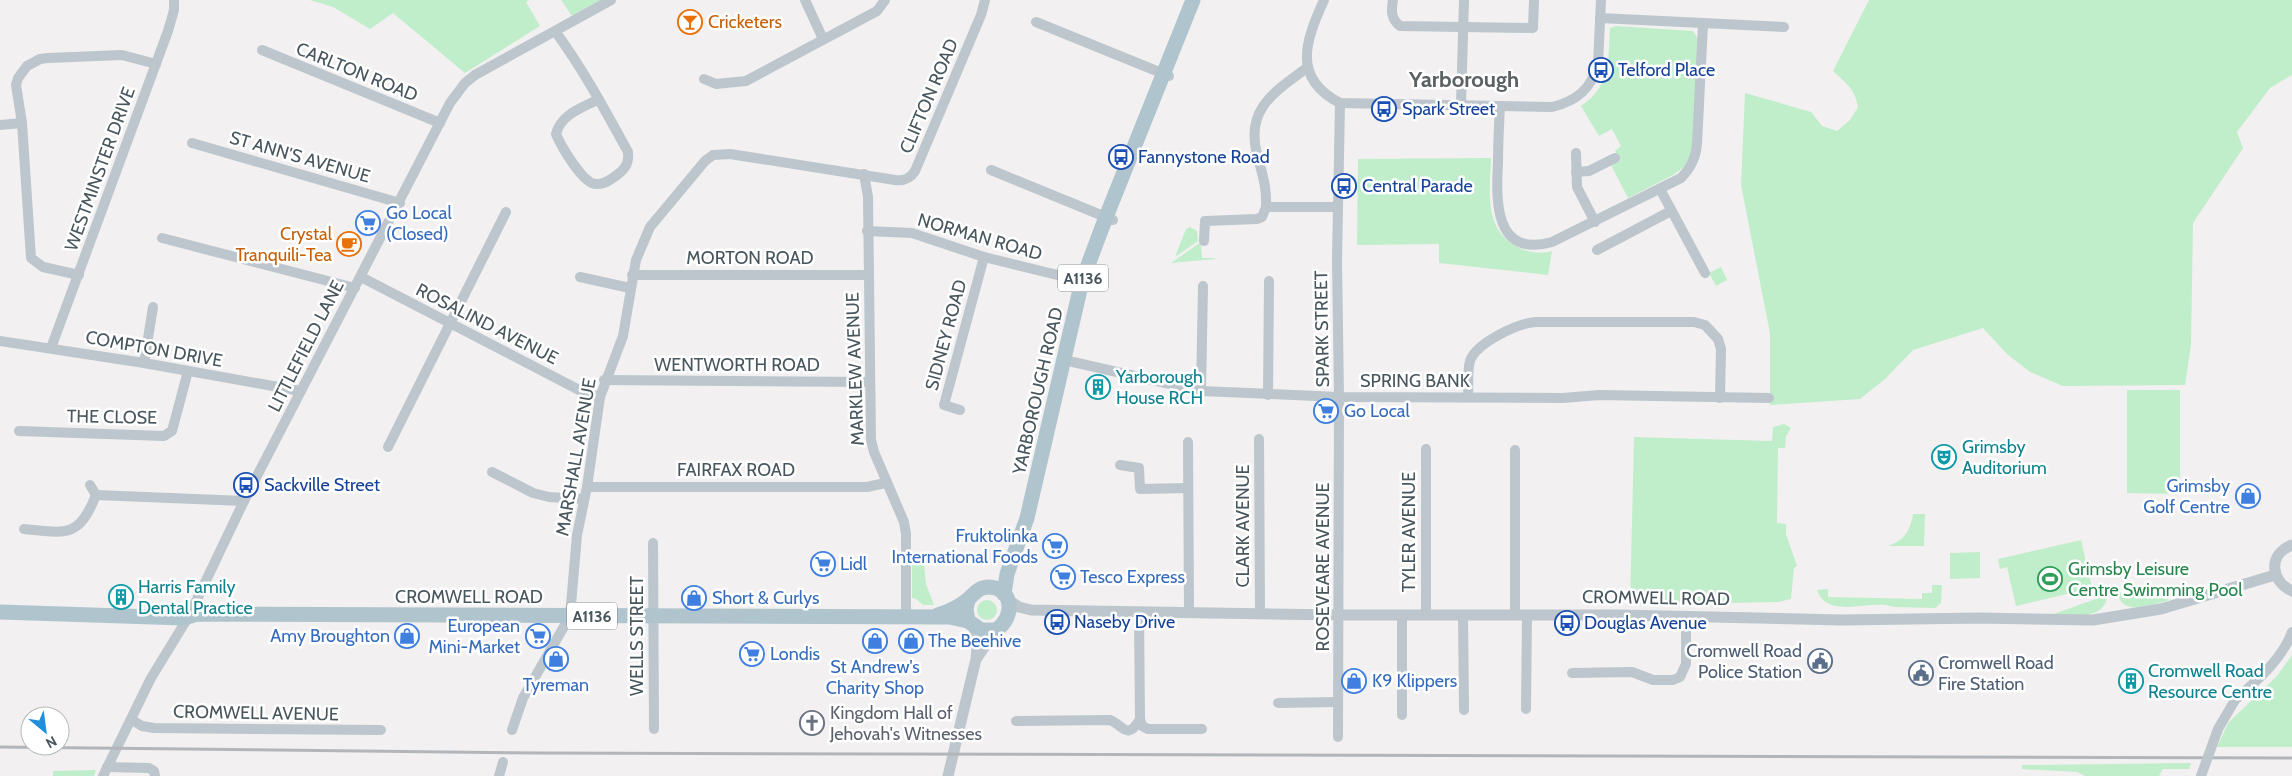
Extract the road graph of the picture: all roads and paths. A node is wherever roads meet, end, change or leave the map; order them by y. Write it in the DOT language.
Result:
graph roads {
  1 [pos="174,0"];
  2 [pos="611,0"];
  3 [pos="805,0"];
  4 [pos="885,0"];
  5 [pos="985,0"];
  6 [pos="1193,0"];
  7 [pos="1324,0"];
  8 [pos="1393,0"];
  9 [pos="1464,0"];
  10 [pos="1534,0"];
  11 [pos="1601,0"];
  12 [pos="1600,18"];
  13 [pos="1036,22"];
  14 [pos="1703,24"];
  15 [pos="1463,27"];
  16 [pos="1784,27"];
  17 [pos="555,31"];
  18 [pos="823,39"];
  19 [pos="262,50"];
  20 [pos="156,64"];
  21 [pos="1308,67"];
  22 [pos="1167,75"];
  23 [pos="704,79"];
  24 [pos="599,98"];
  25 [pos="1340,103"];
  26 [pos="1461,104"];
  27 [pos="1500,106"];
  28 [pos="22,122"];
  29 [pos="440,123"];
  30 [pos="0,125"];
  31 [pos="192,143"];
  32 [pos="1576,153"];
  33 [pos="713,155"];
  34 [pos="1615,158"];
  35 [pos="991,170"];
  36 [pos="1576,172"];
  37 [pos="864,174"];
  38 [pos="1660,188"];
  39 [pos="400,203"];
  40 [pos="1266,207"];
  41 [pos="1338,207"];
  42 [pos="1671,211"];
  43 [pos="506,212"];
  44 [pos="1110,218"];
  45 [pos="1595,222"];
  46 [pos="868,231"];
  47 [pos="162,238"];
  48 [pos="1204,240"];
  49 [pos="1597,250"];
  50 [pos="984,257"];
  51 [pos="1705,273"];
  52 [pos="79,274"];
  53 [pos="632,275"];
  54 [pos="867,275"];
  55 [pos="580,276"];
  56 [pos="361,277"];
  57 [pos="1269,280"];
  58 [pos="1082,281"];
  59 [pos="1203,286"];
  60 [pos="355,288"];
  61 [pos="630,288"];
  62 [pos="153,307"];
  63 [pos="450,322"];
  64 [pos="0,341"];
  65 [pos="51,348"];
  66 [pos="1064,360"];
  67 [pos="144,363"];
  68 [pos="188,371"];
  69 [pos="604,380"];
  70 [pos="870,382"];
  71 [pos="301,391"];
  72 [pos="1201,391"];
  73 [pos="1268,395"];
  74 [pos="600,397"];
  75 [pos="1339,397"];
  76 [pos="1468,397"];
  77 [pos="1720,398"];
  78 [pos="1769,398"];
  79 [pos="960,410"];
  80 [pos="19,431"];
  81 [pos="1259,438"];
  82 [pos="1188,442"];
  83 [pos="388,447"];
  84 [pos="1426,449"];
  85 [pos="1515,450"];
  86 [pos="1120,465"];
  87 [pos="492,472"];
  88 [pos="885,482"];
  89 [pos="90,485"];
  90 [pos="587,487"];
  91 [pos="1188,488"];
  92 [pos="99,496"];
  93 [pos="584,499"];
  94 [pos="244,501"];
  95 [pos="24,530"];
  96 [pos="653,543"];
  97 [pos="2292,545"];
  98 [pos="1009,568"];
  99 [pos="2275,575"];
  100 [pos="980,589"];
  101 [pos="2292,591"];
  102 [pos="1006,597"];
  103 [pos="968,600"];
  104 [pos="1031,610"];
  105 [pos="0,612"];
  106 [pos="1189,612"];
  107 [pos="1139,613"];
  108 [pos="1260,613"];
  109 [pos="1339,614"];
  110 [pos="1515,614"];
  111 [pos="1402,615"];
  112 [pos="1426,615"];
  113 [pos="1463,615"];
  114 [pos="1527,615"];
  115 [pos="189,616"];
  116 [pos="570,616"];
  117 [pos="653,616"];
  118 [pos="1686,616"];
  119 [pos="906,617"];
  120 [pos="930,618"];
  121 [pos="971,624"];
  122 [pos="1002,624"];
  123 [pos="2292,632"];
  124 [pos="973,669"];
  125 [pos="1572,673"];
  126 [pos="1337,702"];
  127 [pos="1278,703"];
  128 [pos="1464,710"];
  129 [pos="1526,710"];
  130 [pos="1402,715"];
  131 [pos="1140,719"];
  132 [pos="132,720"];
  133 [pos="1016,721"];
  134 [pos="1202,728"];
  135 [pos="654,729"];
  136 [pos="381,730"];
  137 [pos="512,730"];
  138 [pos="1338,737"];
  139 [pos="503,762"];
  140 [pos="105,772"];
  141 [pos="155,776"];
  142 [pos="499,776"];
  143 [pos="948,776"];
  144 [pos="2201,776"];
  1 -- 20 [label="street, WESTMINSTER DRIVE"];
  2 -- 17 [label="street, LITTLEFIELD LANE"];
  3 -- 18 [label="street"];
  4 -- 18 [label="street"];
  5 -- 37 [label="street, CLIFTON ROAD"];
  6 -- 22 [label="main road, YARBOROUGH ROAD / A1136"];
  7 -- 21 [label="street"];
  8 -- 15 [label="street"];
  9 -- 15 [label="street"];
  10 -- 15 [label="street"];
  11 -- 12 [label="street"];
  12 -- 14 [label="street"];
  12 -- 27 [label="street"];
  13 -- 22 [label="street"];
  14 -- 16 [label="street"];
  14 -- 38 [label="street"];
  15 -- 26 [label="street"];
  17 -- 24 [label="street"];
  17 -- 29 [label="street, LITTLEFIELD LANE"];
  18 -- 23 [label="street"];
  19 -- 29 [label="street, CARLTON ROAD"];
  20 -- 28 [label="street"];
  20 -- 52 [label="street, WESTMINSTER DRIVE"];
  21 -- 25 [label="street"];
  21 -- 40 [label="street"];
  22 -- 44 [label="main road, YARBOROUGH ROAD / A1136"];
  24 -- 24 [label="street"];
  25 -- 26 [label="street"];
  25 -- 41 [label="street, SPARK STREET"];
  26 -- 27 [label="street"];
  27 -- 45 [label="street"];
  28 -- 30 [label="street"];
  28 -- 52 [label="street"];
  29 -- 39 [label="street, LITTLEFIELD LANE"];
  31 -- 39 [label="street, ST ANN'S AVENUE"];
  32 -- 36 [label="street"];
  33 -- 37 [label="street, CLIFTON ROAD"];
  33 -- 53 [label="street, MARSHALL AVENUE"];
  34 -- 36 [label="street"];
  35 -- 44 [label="street"];
  36 -- 45 [label="street"];
  37 -- 46 [label="street, MARKLEW AVENUE"];
  38 -- 42 [label="street"];
  38 -- 45 [label="street"];
  39 -- 56 [label="street, LITTLEFIELD LANE"];
  40 -- 41 [label="street"];
  40 -- 48 [label="street"];
  41 -- 75 [label="street, SPARK STREET"];
  42 -- 49 [label="street"];
  42 -- 51 [label="street"];
  43 -- 63 [label="street"];
  44 -- 58 [label="main road, YARBOROUGH ROAD / A1136"];
  46 -- 50 [label="street, NORMAN ROAD"];
  46 -- 54 [label="street, MARKLEW AVENUE"];
  47 -- 60 [label="street"];
  50 -- 58 [label="street, NORMAN ROAD"];
  50 -- 79 [label="street, SIDNEY ROAD"];
  52 -- 65 [label="street, WESTMINSTER DRIVE"];
  53 -- 54 [label="street, MORTON ROAD"];
  53 -- 61 [label="street, MARSHALL AVENUE"];
  54 -- 70 [label="street, MARKLEW AVENUE"];
  55 -- 61 [label="street"];
  56 -- 60 [label="street, LITTLEFIELD LANE"];
  56 -- 63 [label="street, ROSALIND AVENUE"];
  57 -- 73 [label="street"];
  58 -- 66 [label="main road, YARBOROUGH ROAD / A1136"];
  59 -- 72 [label="street"];
  60 -- 71 [label="street, LITTLEFIELD LANE"];
  61 -- 69 [label="street, MARSHALL AVENUE"];
  62 -- 67 [label="street"];
  63 -- 74 [label="street, ROSALIND AVENUE"];
  63 -- 83 [label="street"];
  64 -- 65 [label="street, COMPTON DRIVE"];
  65 -- 67 [label="street, COMPTON DRIVE"];
  66 -- 72 [label="street, SPRING BANK"];
  66 -- 98 [label="main road, YARBOROUGH ROAD / A1136"];
  67 -- 68 [label="street, COMPTON DRIVE"];
  68 -- 71 [label="street, COMPTON DRIVE"];
  68 -- 80 [label="street, THE CLOSE"];
  69 -- 70 [label="street, WENTWORTH ROAD"];
  69 -- 74 [label="street, MARSHALL AVENUE"];
  70 -- 88 [label="street, MARKLEW AVENUE"];
  71 -- 94 [label="street, LITTLEFIELD LANE"];
  72 -- 73 [label="street, SPRING BANK"];
  73 -- 75 [label="street, SPRING BANK"];
  74 -- 90 [label="street, MARSHALL AVENUE"];
  75 -- 76 [label="street, SPRING BANK"];
  75 -- 109 [label="street, ROSEVEARE AVENUE"];
  76 -- 77 [label="street, SPRING BANK"];
  76 -- 77 [label="street"];
  77 -- 78 [label="street, SPRING BANK"];
  81 -- 108 [label="street, CLARK AVENUE"];
  82 -- 91 [label="street"];
  84 -- 112 [label="street, TYLER AVENUE"];
  85 -- 110 [label="street"];
  86 -- 91 [label="street"];
  87 -- 93 [label="street"];
  88 -- 90 [label="street, FAIRFAX ROAD"];
  88 -- 119 [label="street, MARKLEW AVENUE"];
  89 -- 92 [label="street"];
  90 -- 93 [label="street, MARSHALL AVENUE"];
  91 -- 106 [label="street"];
  92 -- 94 [label="street"];
  92 -- 95 [label="street"];
  93 -- 116 [label="street, MARSHALL AVENUE"];
  94 -- 115 [label="street, LITTLEFIELD LANE"];
  96 -- 117 [label="street, WELLS STREET"];
  97 -- 99 [label="street"];
  98 -- 100 [label="main road"];
  98 -- 102 [label="main road, YARBOROUGH ROAD / A1136"];
  99 -- 101 [label="street"];
  99 -- 118 [label="street, CROMWELL ROAD"];
  100 -- 102 [label="main road"];
  100 -- 103 [label="main road, A1136"];
  102 -- 104 [label="street, CROMWELL ROAD"];
  102 -- 122 [label="main road, A1136"];
  103 -- 120 [label="main road, CROMWELL ROAD / A1136"];
  103 -- 121 [label="main road"];
  104 -- 107 [label="street, CROMWELL ROAD"];
  104 -- 122 [label="street, CROMWELL ROAD"];
  105 -- 115 [label="main road, A1136"];
  106 -- 107 [label="street, CROMWELL ROAD"];
  106 -- 108 [label="street, CROMWELL ROAD"];
  107 -- 131 [label="street"];
  108 -- 109 [label="street, CROMWELL ROAD"];
  109 -- 111 [label="street, CROMWELL ROAD"];
  109 -- 126 [label="street, ROSEVEARE AVENUE"];
  110 -- 113 [label="street, CROMWELL ROAD"];
  110 -- 114 [label="street, CROMWELL ROAD"];
  111 -- 112 [label="street, CROMWELL ROAD"];
  111 -- 130 [label="street"];
  112 -- 113 [label="street, CROMWELL ROAD"];
  113 -- 128 [label="street"];
  114 -- 118 [label="street, CROMWELL ROAD"];
  114 -- 129 [label="street"];
  115 -- 116 [label="main road, CROMWELL ROAD / A1136"];
  115 -- 132 [label="street, LITTLEFIELD LANE"];
  116 -- 117 [label="main road, CROMWELL ROAD / A1136"];
  116 -- 137 [label="street"];
  117 -- 119 [label="main road, CROMWELL ROAD / A1136"];
  117 -- 135 [label="street, WELLS STREET"];
  118 -- 125 [label="street"];
  119 -- 120 [label="main road, CROMWELL ROAD / A1136"];
  120 -- 121 [label="main road, CROMWELL ROAD / A1136"];
  121 -- 122 [label="main road, A1136"];
  121 -- 124 [label="street"];
  122 -- 124 [label="street"];
  123 -- 144 [label="street, bridge"];
  124 -- 143 [label="street"];
  126 -- 127 [label="street"];
  126 -- 138 [label="street, ROSEVEARE AVENUE"];
  131 -- 133 [label="street"];
  131 -- 134 [label="street"];
  132 -- 136 [label="street, CROMWELL AVENUE"];
  132 -- 140 [label="street, LITTLEFIELD LANE"];
  139 -- 142 [label="street"];
  140 -- 141 [label="street"];
}
